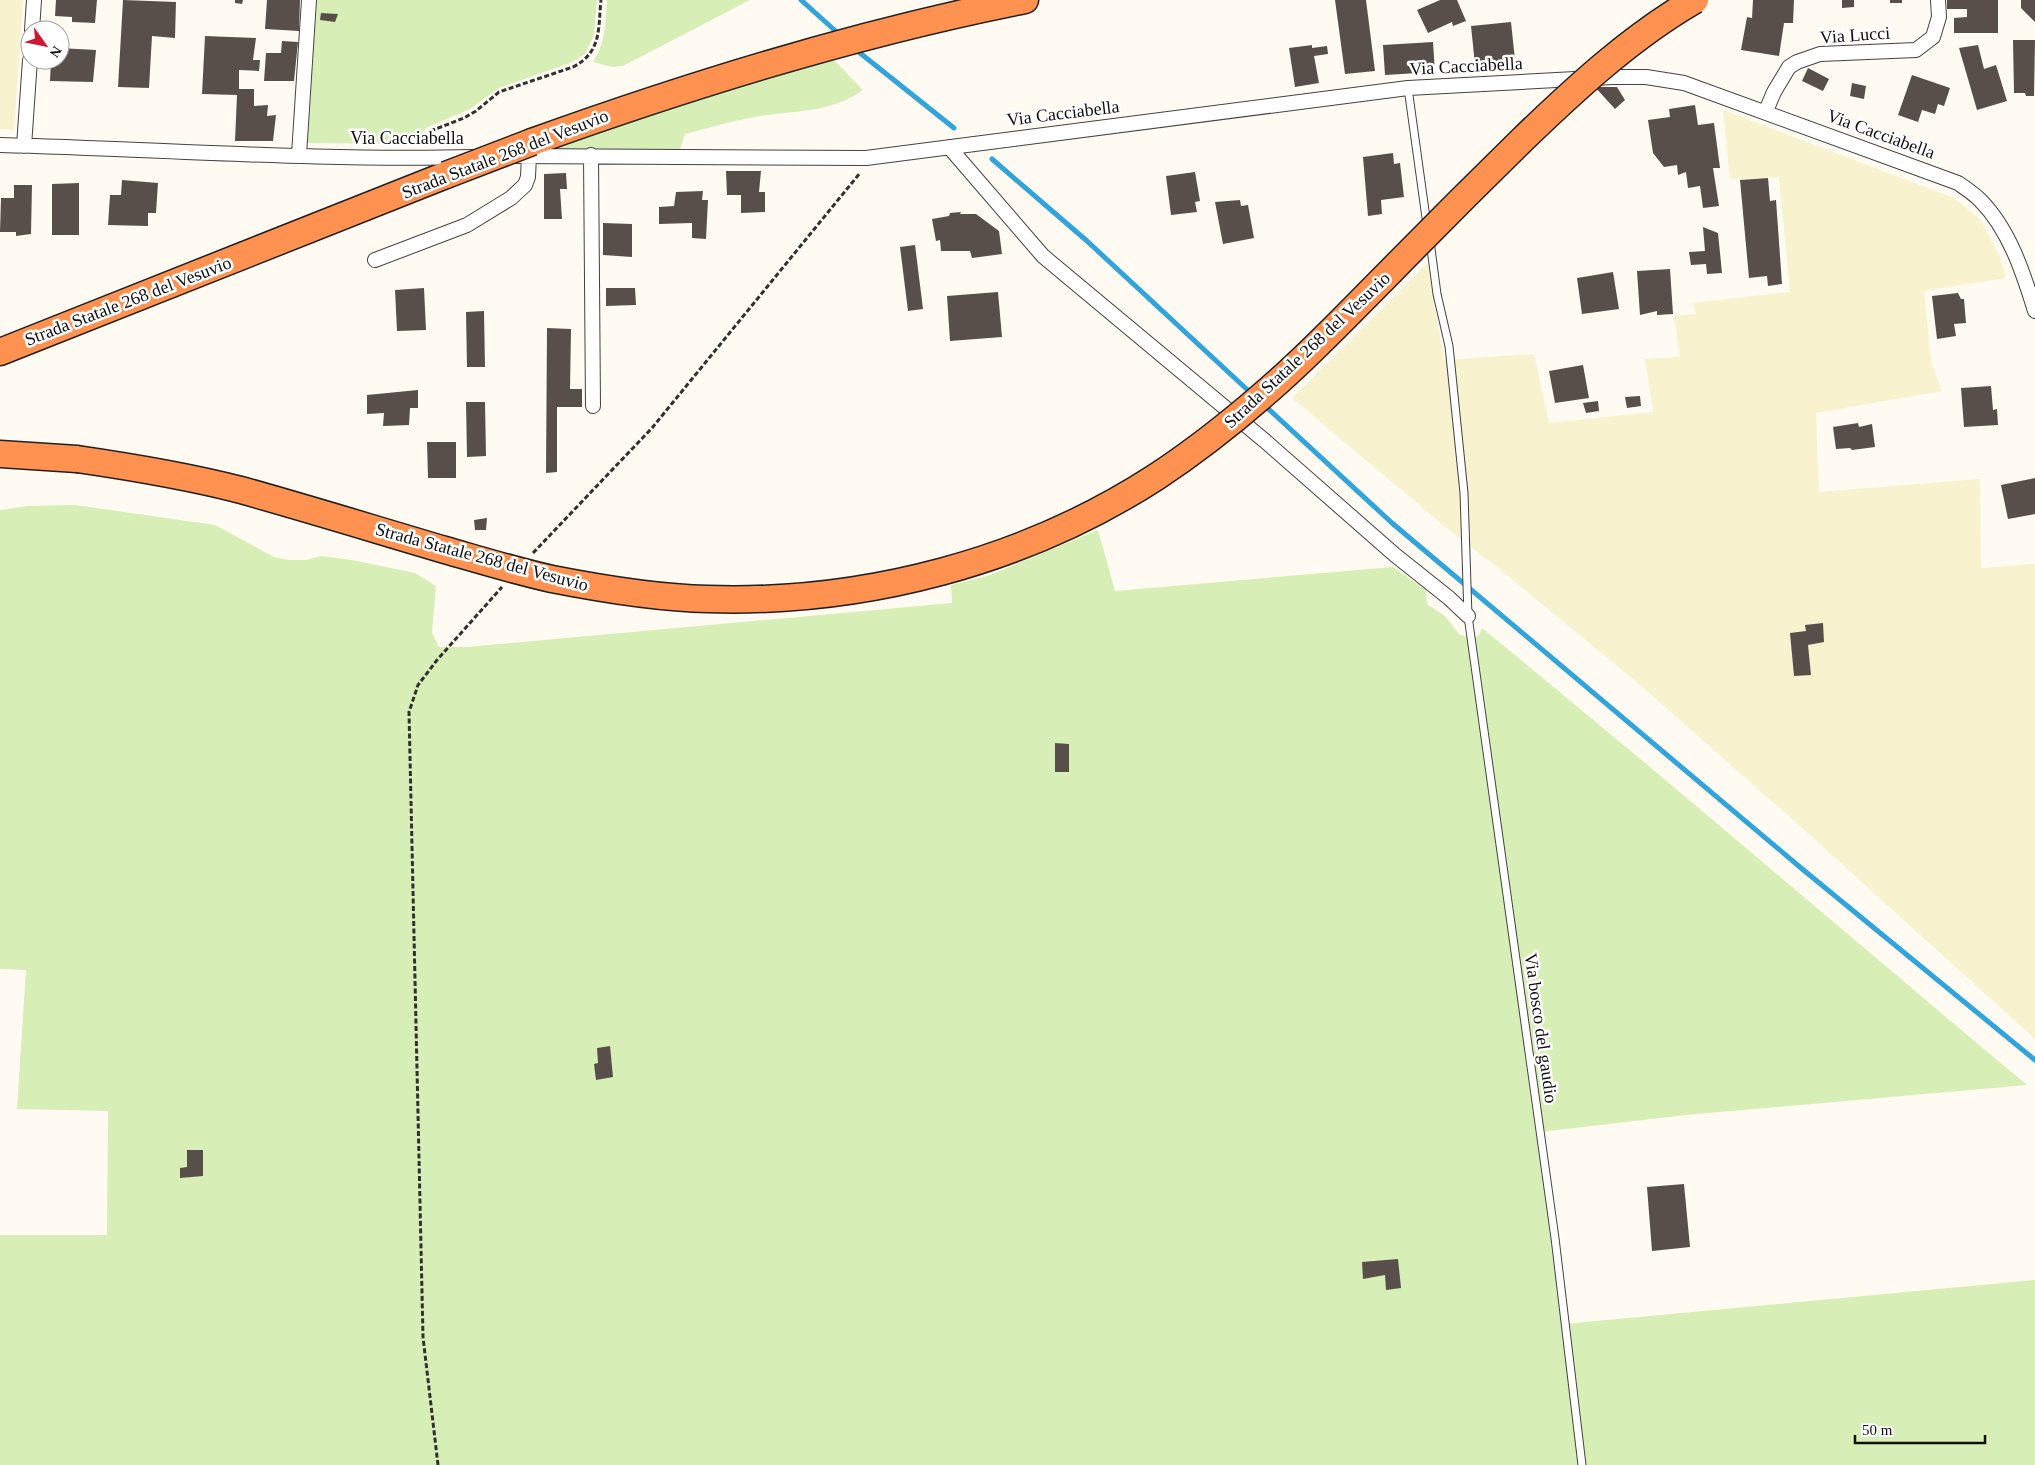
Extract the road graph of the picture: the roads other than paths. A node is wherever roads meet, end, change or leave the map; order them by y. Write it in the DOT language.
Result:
graph roads {
  1 [pos="34,0"];
  2 [pos="309,0"];
  3 [pos="1025,0"];
  4 [pos="1696,0"];
  5 [pos="1938,0"];
  6 [pos="33,20"];
  7 [pos="29,70"];
  8 [pos="1408,88"];
  9 [pos="1766,111"];
  10 [pos="0,145"];
  11 [pos="24,146"];
  12 [pos="949,147"];
  13 [pos="530,149"];
  14 [pos="299,155"];
  15 [pos="591,155"];
  16 [pos="375,260"];
  17 [pos="2035,311"];
  18 [pos="0,352"];
  19 [pos="593,406"];
  20 [pos="0,454"];
  21 [pos="1468,616"];
  22 [pos="1582,1465"];
  1 -- 6 [label="street"];
  2 -- 14 [label="street"];
  3 -- 13 [label="highway, Strada Statale 268 del Vesuvio"];
  4 -- 20 [label="highway, Strada Statale 268 del Vesuvio, bridge"];
  5 -- 9 [label="street, Via Lucci"];
  7 -- 11 [label="street"];
  8 -- 9 [label="street, Via Cacciabella"];
  8 -- 12 [label="street, Via Cacciabella"];
  8 -- 21 [label="lane, Via bosco del gaudio"];
  9 -- 17 [label="street, Via Cacciabella"];
  10 -- 11 [label="street, Via Cacciabella"];
  11 -- 14 [label="street, Via Cacciabella"];
  12 -- 15 [label="street, Via Cacciabella"];
  12 -- 21 [label="street"];
  13 -- 14 [label="street, Via Cacciabella"];
  13 -- 15 [label="street, Via Cacciabella"];
  13 -- 16 [label="street"];
  13 -- 18 [label="highway, Strada Statale 268 del Vesuvio, bridge"];
  15 -- 19 [label="street"];
  21 -- 22 [label="lane, Via bosco del gaudio"];
}
